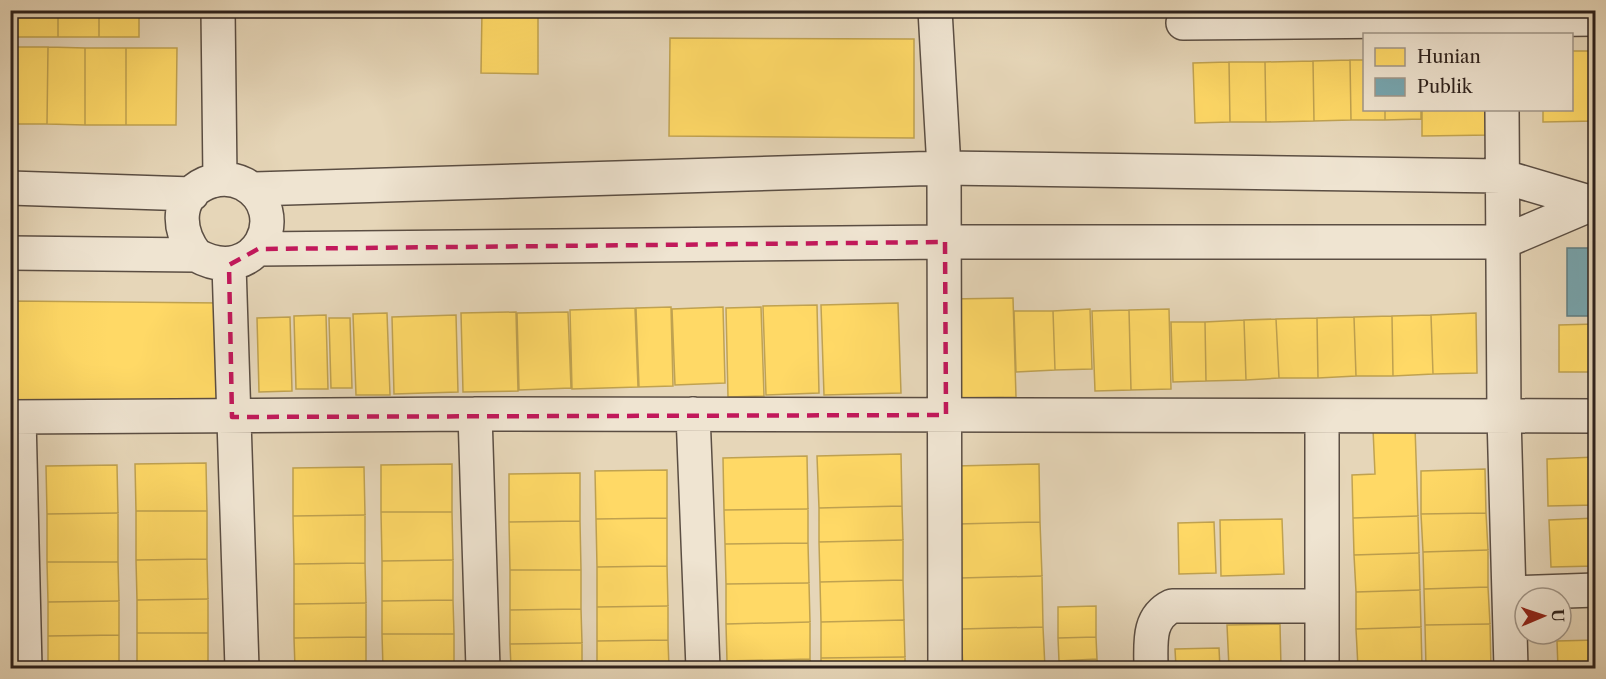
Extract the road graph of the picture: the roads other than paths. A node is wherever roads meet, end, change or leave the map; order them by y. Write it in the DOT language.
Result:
graph roads {
  1 [pos="218,10"];
  2 [pos="935,10"];
  3 [pos="1596,19"];
  4 [pos="1504,22"];
  5 [pos="1183,23"];
  6 [pos="1502,111"];
  7 [pos="944,168"];
  8 [pos="1501,176"];
  9 [pos="220,179"];
  10 [pos="10,188"];
  11 [pos="252,189"];
  12 [pos="192,194"];
  13 [pos="1594,204"];
  14 [pos="945,242"];
  15 [pos="1503,242"];
  16 [pos="258,249"];
  17 [pos="10,252"];
  18 [pos="196,255"];
  19 [pos="229,265"];
  20 [pos="475,414"];
  21 [pos="693,414"];
  22 [pos="946,415"];
  23 [pos="1322,416"];
  24 [pos="1504,416"];
  25 [pos="1596,416"];
  26 [pos="15,417"];
  27 [pos="232,417"];
  28 [pos="1596,590"];
  29 [pos="1509,593"];
  30 [pos="1322,606"];
  31 [pos="25,669"];
  32 [pos="243,669"];
  33 [pos="483,669"];
  34 [pos="703,669"];
  35 [pos="945,669"];
  36 [pos="1152,669"];
  37 [pos="1322,669"];
  38 [pos="1512,669"];
  1 -- 9 [label="street"];
  2 -- 7 [label="street"];
  3 -- 4 [label="street"];
  4 -- 5 [label="street"];
  6 -- 8 [label="street"];
  7 -- 8 [label="street"];
  7 -- 11 [label="street"];
  7 -- 14 [label="street"];
  8 -- 13 [label="street"];
  8 -- 15 [label="street"];
  9 -- 11 [label="street"];
  9 -- 12 [label="street"];
  10 -- 12 [label="street"];
  11 -- 16 [label="street"];
  12 -- 18 [label="street"];
  13 -- 15 [label="street"];
  14 -- 15 [label="street"];
  14 -- 16 [label="street"];
  14 -- 22 [label="street"];
  15 -- 24 [label="street"];
  16 -- 19 [label="street"];
  17 -- 18 [label="street"];
  18 -- 19 [label="street"];
  19 -- 27 [label="street"];
  20 -- 21 [label="street"];
  20 -- 27 [label="street"];
  20 -- 33 [label="street"];
  21 -- 22 [label="street"];
  21 -- 34 [label="street"];
  22 -- 23 [label="street"];
  22 -- 35 [label="street"];
  23 -- 24 [label="street"];
  23 -- 30 [label="street"];
  24 -- 25 [label="street"];
  24 -- 29 [label="street"];
  26 -- 27 [label="street"];
  26 -- 31 [label="street"];
  27 -- 32 [label="street"];
  28 -- 29 [label="street"];
  29 -- 38 [label="street"];
  30 -- 36 [label="street"];
  30 -- 37 [label="street"];
}
